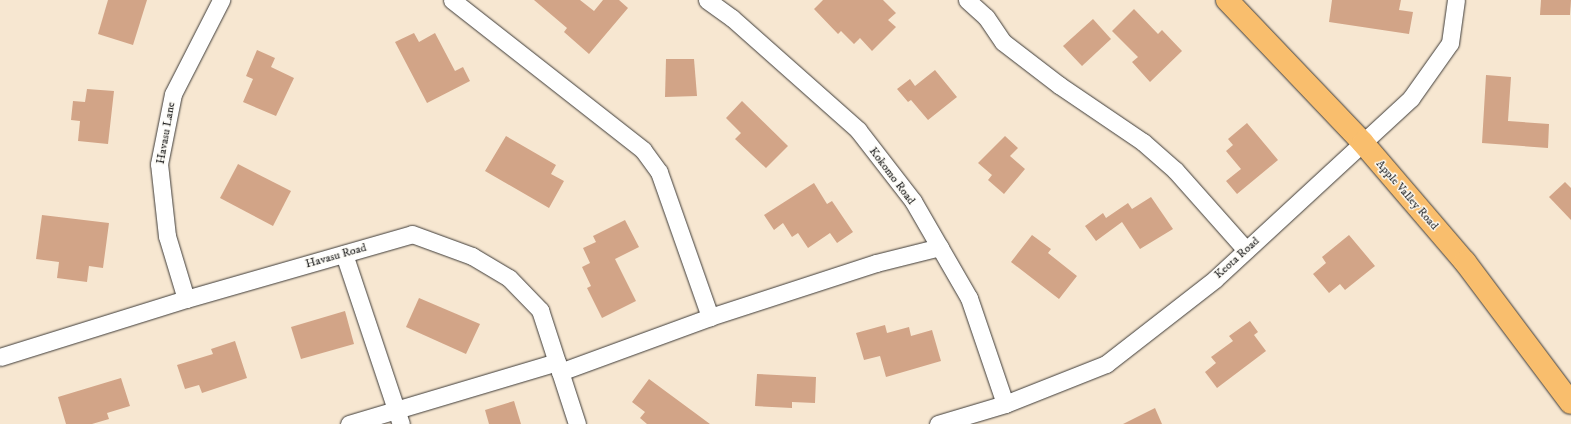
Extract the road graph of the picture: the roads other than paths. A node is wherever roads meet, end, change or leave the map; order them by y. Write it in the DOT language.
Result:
graph roads {
  1 [pos="221,0"];
  2 [pos="452,0"];
  3 [pos="707,0"];
  4 [pos="967,0"];
  5 [pos="1227,0"];
  6 [pos="1456,0"];
  7 [pos="1363,143"];
  8 [pos="940,247"];
  9 [pos="1246,250"];
  10 [pos="344,254"];
  11 [pos="186,299"];
  12 [pos="710,317"];
  13 [pos="0,357"];
  14 [pos="558,367"];
  15 [pos="1571,403"];
  16 [pos="1005,404"];
  17 [pos="399,417"];
  18 [pos="349,424"];
  19 [pos="577,424"];
  20 [pos="938,424"];
  1 -- 11 [label="street, Havasu Lane"];
  2 -- 12 [label="street"];
  3 -- 8 [label="street, Kokomo Road"];
  4 -- 9 [label="street"];
  5 -- 7 [label="main road, Apple Valley Road"];
  6 -- 7 [label="street, Keota Road"];
  7 -- 9 [label="street, Keota Road"];
  7 -- 15 [label="main road, Apple Valley Road"];
  8 -- 12 [label="street"];
  8 -- 16 [label="street, Kokomo Road"];
  9 -- 16 [label="street, Keota Road"];
  10 -- 11 [label="street, Havasu Road"];
  10 -- 14 [label="street, Havasu Road"];
  10 -- 17 [label="street"];
  11 -- 13 [label="street, Havasu Road"];
  12 -- 14 [label="street"];
  14 -- 17 [label="street"];
  14 -- 19 [label="street, Havasu Road"];
  16 -- 20 [label="street, Keota Road"];
  17 -- 18 [label="street"];
}
